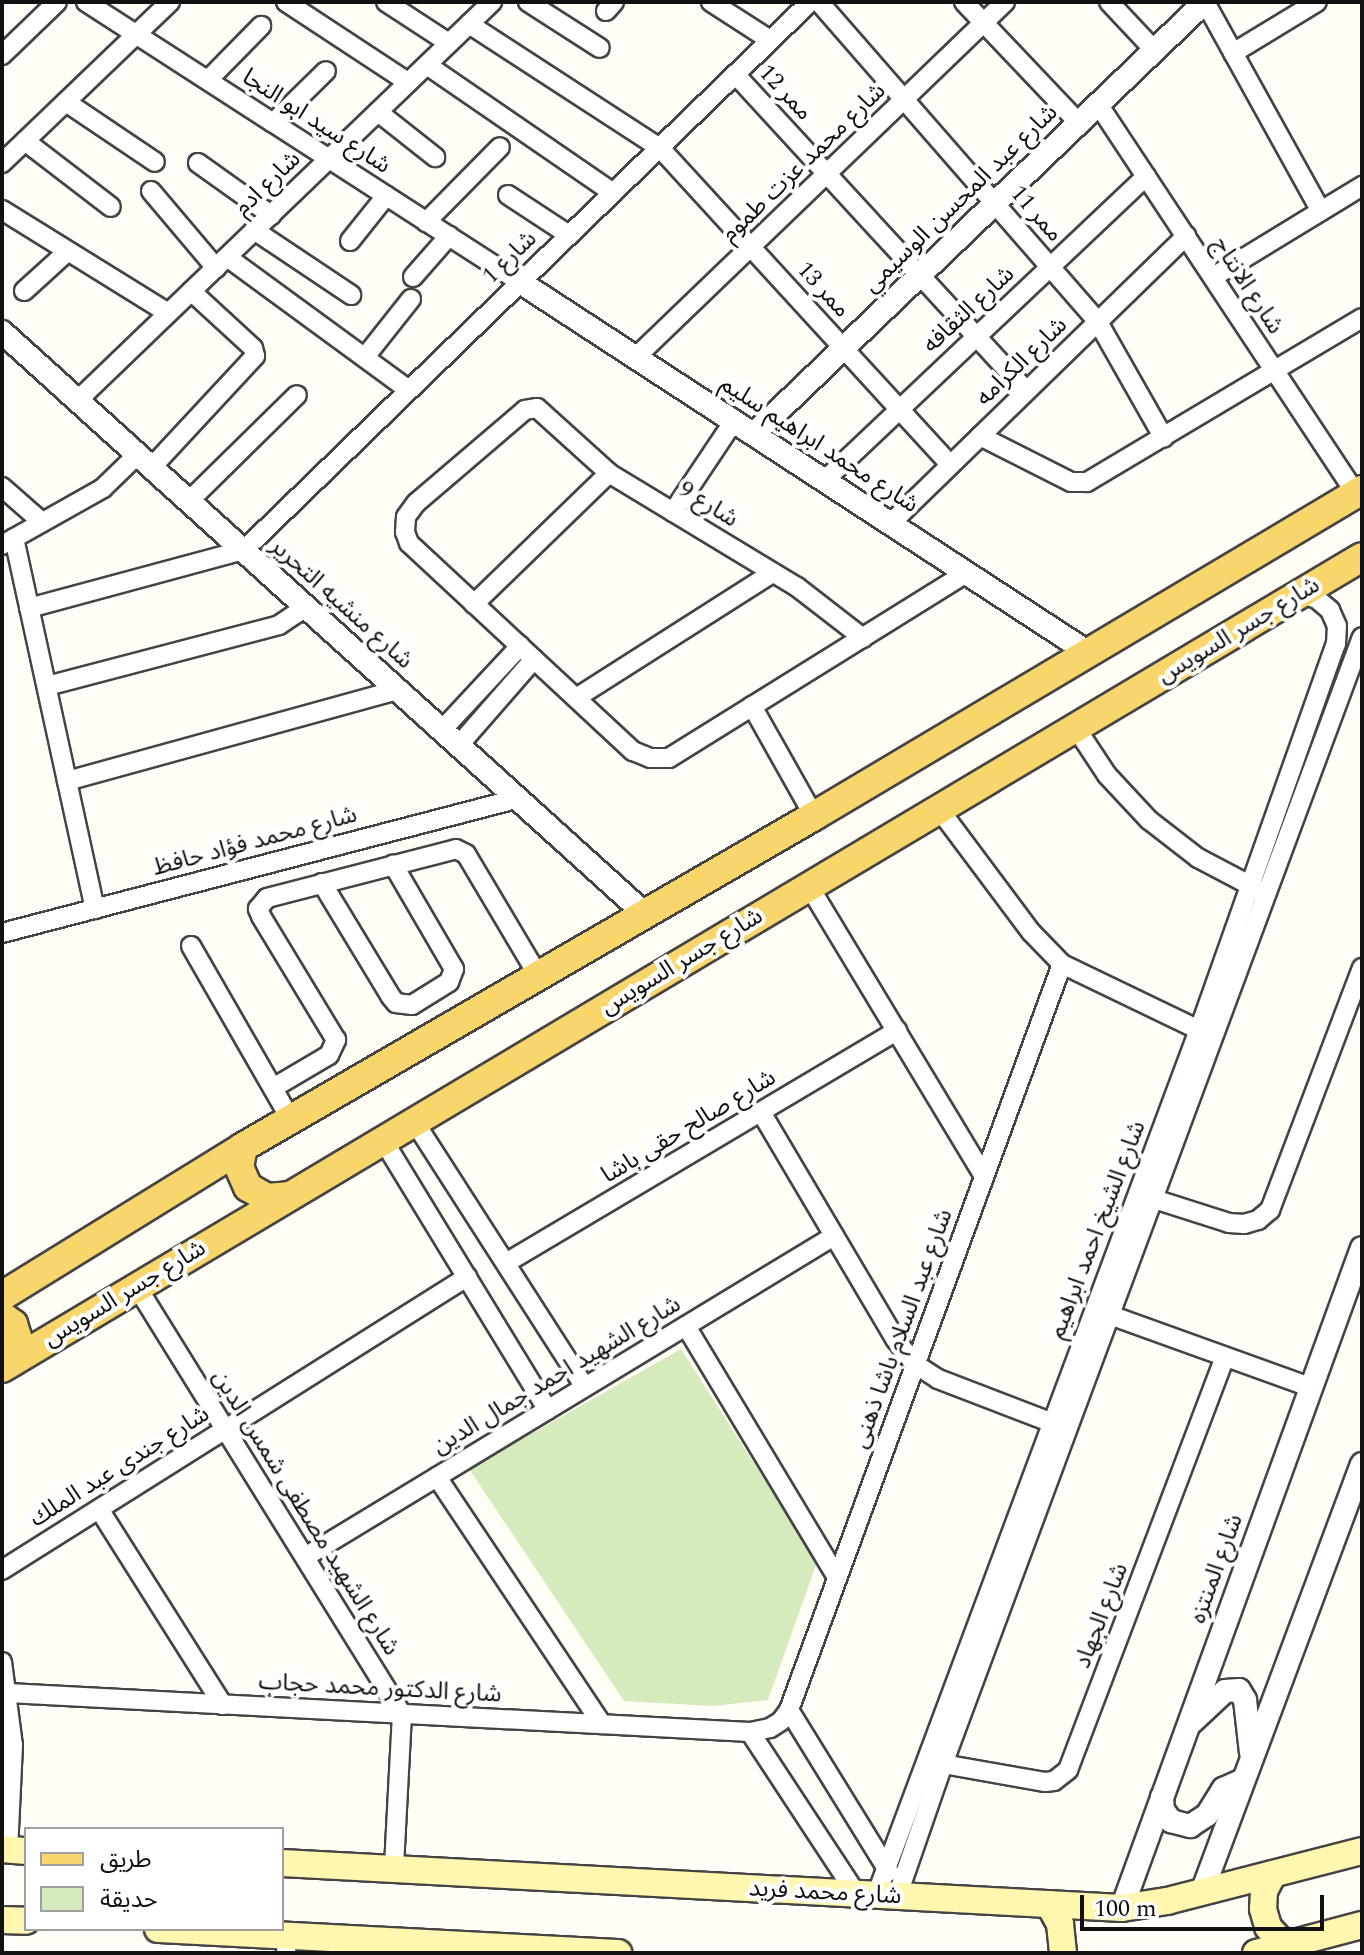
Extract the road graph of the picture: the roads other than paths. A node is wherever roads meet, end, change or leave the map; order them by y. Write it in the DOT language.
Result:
graph roads {
  1 [pos="57,2"];
  2 [pos="86,2"];
  3 [pos="170,2"];
  4 [pos="286,2"];
  5 [pos="386,2"];
  6 [pos="492,2"];
  7 [pos="528,2"];
  8 [pos="711,2"];
  9 [pos="810,2"];
  10 [pos="819,2"];
  11 [pos="964,2"];
  12 [pos="1005,2"];
  13 [pos="1109,2"];
  14 [pos="1205,2"];
  15 [pos="1317,2"];
  16 [pos="984,22"];
  17 [pos="469,24"];
  18 [pos="261,26"];
  19 [pos="136,34"];
  20 [pos="770,40"];
  21 [pos="449,43"];
  22 [pos="600,48"];
  23 [pos="1154,50"];
  24 [pos="1233,53"];
  25 [pos="2,55"];
  26 [pos="427,65"];
  27 [pos="326,71"];
  28 [pos="735,74"];
  29 [pos="208,80"];
  30 [pos="408,82"];
  31 [pos="904,99"];
  32 [pos="66,102"];
  33 [pos="1098,104"];
  34 [pos="378,112"];
  35 [pos="273,123"];
  36 [pos="1079,123"];
  37 [pos="25,141"];
  38 [pos="500,147"];
  39 [pos="660,148"];
  40 [pos="435,157"];
  41 [pos="329,159"];
  42 [pos="155,162"];
  43 [pos="2,163"];
  44 [pos="198,163"];
  45 [pos="827,174"];
  46 [pos="1146,176"];
  47 [pos="1362,186"];
  48 [pos="151,191"];
  49 [pos="613,193"];
  50 [pos="508,195"];
  51 [pos="386,196"];
  52 [pos="995,203"];
  53 [pos="111,207"];
  54 [pos="2,210"];
  55 [pos="1321,211"];
  56 [pos="271,215"];
  57 [pos="426,222"];
  58 [pos="254,230"];
  59 [pos="569,235"];
  60 [pos="449,236"];
  61 [pos="1186,236"];
  62 [pos="350,241"];
  63 [pos="751,247"];
  64 [pos="68,251"];
  65 [pos="222,262"];
  66 [pos="1050,267"];
  67 [pos="920,275"];
  68 [pos="413,277"];
  69 [pos="1213,277"];
  70 [pos="520,282"];
  71 [pos="24,291"];
  72 [pos="191,291"];
  73 [pos="351,295"];
  74 [pos="411,299"];
  75 [pos="168,313"];
  76 [pos="1362,318"];
  77 [pos="1098,322"];
  78 [pos="2,332"];
  79 [pos="976,337"];
  80 [pos="843,348"];
  81 [pos="365,357"];
  82 [pos="636,357"];
  83 [pos="1275,372"];
  84 [pos="409,390"];
  85 [pos="1026,391"];
  86 [pos="297,395"];
  87 [pos="77,401"];
  88 [pos="899,410"];
  89 [pos="734,421"];
  90 [pos="754,434"];
  91 [pos="980,436"];
  92 [pos="1164,438"];
  93 [pos="144,461"];
  94 [pos="950,465"];
  95 [pos="609,473"];
  96 [pos="825,480"];
  97 [pos="2,487"];
  98 [pos="1359,492"];
  99 [pos="189,501"];
  100 [pos="673,512"];
  101 [pos="42,522"];
  102 [pos="891,523"];
  103 [pos="8,542"];
  104 [pos="244,550"];
  105 [pos="1362,557"];
  106 [pos="968,572"];
  107 [pos="772,573"];
  108 [pos="1302,594"];
  109 [pos="474,604"];
  110 [pos="304,605"];
  111 [pos="29,608"];
  112 [pos="1362,630"];
  113 [pos="1338,635"];
  114 [pos="1362,637"];
  115 [pos="863,638"];
  116 [pos="520,646"];
  117 [pos="1089,653"];
  118 [pos="534,659"];
  119 [pos="47,686"];
  120 [pos="397,690"];
  121 [pos="576,698"];
  122 [pos="752,706"];
  123 [pos="1076,728"];
  124 [pos="442,730"];
  125 [pos="459,745"];
  126 [pos="67,781"];
  127 [pos="520,798"];
  128 [pos="939,809"];
  129 [pos="814,816"];
  130 [pos="393,864"];
  131 [pos="322,883"];
  132 [pos="809,886"];
  133 [pos="1249,886"];
  134 [pos="1268,893"];
  135 [pos="95,909"];
  136 [pos="645,914"];
  137 [pos="2,933"];
  138 [pos="191,946"];
  139 [pos="1062,964"];
  140 [pos="1362,968"];
  141 [pos="539,977"];
  142 [pos="1199,1030"];
  143 [pos="897,1031"];
  144 [pos="273,1088"];
  145 [pos="761,1112"];
  146 [pos="291,1120"];
  147 [pos="414,1121"];
  148 [pos="383,1140"];
  149 [pos="243,1147"];
  150 [pos="984,1176"];
  151 [pos="288,1196"];
  152 [pos="1154,1199"];
  153 [pos="834,1236"];
  154 [pos="1362,1248"];
  155 [pos="506,1263"];
  156 [pos="467,1277"];
  157 [pos="137,1287"];
  158 [pos="2,1296"];
  159 [pos="1110,1315"];
  160 [pos="2,1316"];
  161 [pos="686,1326"];
  162 [pos="1225,1357"];
  163 [pos="915,1364"];
  164 [pos="7,1365"];
  165 [pos="585,1387"];
  166 [pos="1310,1387"];
  167 [pos="548,1410"];
  168 [pos="1060,1426"];
  169 [pos="226,1430"];
  170 [pos="1362,1464"];
  171 [pos="437,1477"];
  172 [pos="99,1509"];
  173 [pos="305,1557"];
  174 [pos="2,1570"];
  175 [pos="837,1577"];
  176 [pos="2,1662"];
  177 [pos="8,1693"];
  178 [pos="223,1705"];
  179 [pos="789,1710"];
  180 [pos="402,1714"];
  181 [pos="602,1724"];
  182 [pos="1188,1725"];
  183 [pos="750,1732"];
  184 [pos="1251,1759"];
  185 [pos="943,1764"];
  186 [pos="1243,1780"];
  187 [pos="1162,1797"];
  188 [pos="12,1850"];
  189 [pos="1362,1851"];
  190 [pos="284,1863"];
  191 [pos="887,1865"];
  192 [pos="394,1868"];
  193 [pos="1273,1874"];
  194 [pos="1202,1892"];
  195 [pos="877,1896"];
  196 [pos="1049,1904"];
  197 [pos="1122,1908"];
  198 [pos="2,1920"];
  199 [pos="24,1921"];
  200 [pos="1362,1925"];
  201 [pos="176,1931"];
  202 [pos="299,1945"];
  203 [pos="1285,1945"];
  204 [pos="618,1953"];
  205 [pos="1063,1953"];
  206 [pos="1256,1953"];
  1 -- 25 [label="street"];
  2 -- 19 [label="street, شارع سيد ابو النجا"];
  3 -- 19 [label="street"];
  4 -- 30 [label="street"];
  5 -- 21 [label="street"];
  6 -- 17 [label="street, شارع ادم"];
  7 -- 22 [label="street"];
  8 -- 20 [label="street"];
  9 -- 20 [label="street, شارع 1"];
  10 -- 31 [label="street, ممر 11"];
  11 -- 16 [label="street"];
  12 -- 16 [label="street, شارع محمد عزت طموم"];
  13 -- 23 [label="street"];
  14 -- 23 [label="street, شارع عبد المحسن الوسيمي"];
  14 -- 24 [label="street"];
  15 -- 24 [label="street"];
  16 -- 31 [label="street, شارع محمد عزت طموم"];
  16 -- 36 [label="street"];
  17 -- 21 [label="street, شارع ادم"];
  17 -- 39 [label="street, ممر 13"];
  18 -- 29 [label="street"];
  19 -- 29 [label="street, شارع سيد ابو النجا"];
  19 -- 32 [label="street"];
  20 -- 28 [label="street, شارع 1"];
  21 -- 26 [label="street, شارع ادم"];
  23 -- 33 [label="street, شارع عبد المحسن الوسيمي"];
  24 -- 55 [label="street"];
  26 -- 30 [label="street, شارع ادم"];
  26 -- 49 [label="street"];
  27 -- 35 [label="street"];
  28 -- 39 [label="street, شارع 1"];
  28 -- 45 [label="street, ممر 12"];
  29 -- 35 [label="street, شارع سيد ابو النجا"];
  30 -- 34 [label="street, شارع ادم"];
  31 -- 45 [label="street, شارع محمد عزت طموم"];
  31 -- 52 [label="street, ممر 11"];
  32 -- 37 [label="street"];
  32 -- 42 [label="street"];
  33 -- 36 [label="street, شارع عبد المحسن الوسيمي"];
  33 -- 46 [label="street, شارع الانتاج"];
  34 -- 40 [label="street"];
  34 -- 41 [label="street, شارع ادم"];
  35 -- 41 [label="street, شارع سيد ابو النجا"];
  36 -- 52 [label="street, شارع عبد المحسن الوسيمي"];
  37 -- 43 [label="street"];
  37 -- 53 [label="street"];
  38 -- 57 [label="street"];
  39 -- 49 [label="street, شارع 1"];
  39 -- 63 [label="street, ممر 13"];
  41 -- 51 [label="street, شارع سيد ابو النجا"];
  41 -- 56 [label="street, شارع ادم"];
  44 -- 56 [label="street"];
  45 -- 63 [label="street, شارع محمد عزت طموم"];
  45 -- 67 [label="street, ممر 12"];
  46 -- 61 [label="street, شارع الانتاج"];
  46 -- 66 [label="street, شارع الثقافه"];
  47 -- 55 [label="street"];
  48 -- 65 [label="street"];
  49 -- 59 [label="street, شارع 1"];
  50 -- 59 [label="street"];
  51 -- 57 [label="street, شارع سيد ابو النجا"];
  51 -- 62 [label="street"];
  52 -- 66 [label="street, ممر 11"];
  52 -- 67 [label="street, شارع عبد المحسن الوسيمي"];
  54 -- 64 [label="street"];
  55 -- 69 [label="street"];
  56 -- 58 [label="street, شارع ادم"];
  57 -- 60 [label="street, شارع سيد ابو النجا"];
  58 -- 65 [label="street, شارع ادم"];
  58 -- 73 [label="street"];
  59 -- 70 [label="street, شارع 1"];
  60 -- 68 [label="street"];
  60 -- 70 [label="street, شارع سيد ابو النجا"];
  61 -- 69 [label="street, شارع الانتاج"];
  61 -- 77 [label="street, شارع الكرامه"];
  63 -- 80 [label="street, ممر 13"];
  63 -- 82 [label="street, شارع محمد عزت طموم"];
  64 -- 71 [label="street"];
  64 -- 75 [label="street"];
  65 -- 72 [label="street, شارع ادم"];
  65 -- 81 [label="street"];
  66 -- 77 [label="street, ممر 11"];
  66 -- 79 [label="street, شارع الثقافه"];
  67 -- 79 [label="street, ممر 12"];
  67 -- 80 [label="street, شارع عبد المحسن الوسيمي"];
  69 -- 83 [label="street, شارع الانتاج"];
  70 -- 82 [label="street, شارع محمد ابراهيم سليم"];
  70 -- 84 [label="street, شارع 1"];
  72 -- 75 [label="street, شارع ادم"];
  72 -- 93 [label="street"];
  74 -- 81 [label="street"];
  75 -- 87 [label="street, شارع ادم"];
  76 -- 83 [label="street"];
  77 -- 85 [label="street, شارع الكرامه"];
  77 -- 92 [label="street, ممر 11"];
  78 -- 87 [label="street, شارع منشيه التحرير"];
  79 -- 85 [label="street, ممر 12"];
  79 -- 88 [label="street, شارع الثقافه"];
  80 -- 88 [label="street, ممر 13"];
  80 -- 90 [label="street, شارع عبد المحسن الوسيمي"];
  81 -- 84 [label="street"];
  82 -- 89 [label="street, شارع محمد ابراهيم سليم"];
  83 -- 92 [label="street"];
  83 -- 98 [label="street, شارع الانتاج"];
  84 -- 104 [label="street, شارع 1"];
  85 -- 91 [label="street, شارع الكرامه"];
  86 -- 99 [label="street"];
  87 -- 93 [label="street, شارع منشيه التحرير"];
  88 -- 94 [label="street, ممر 13"];
  88 -- 96 [label="street, شارع الثقافه"];
  89 -- 90 [label="street, شارع محمد ابراهيم سليم"];
  89 -- 100 [label="street"];
  90 -- 96 [label="street, شارع محمد ابراهيم سليم"];
  91 -- 92 [label="street"];
  91 -- 94 [label="street, شارع الكرامه"];
  93 -- 99 [label="street, شارع منشيه التحرير"];
  93 -- 101 [label="street"];
  94 -- 102 [label="street, شارع الكرامه"];
  95 -- 100 [label="street, شارع 9"];
  95 -- 109 [label="street"];
  95 -- 109 [label="street, شارع 9"];
  96 -- 102 [label="street, شارع محمد ابراهيم سليم"];
  97 -- 101 [label="street"];
  98 -- 117 [label="main road"];
  99 -- 104 [label="street, شارع منشيه التحرير"];
  100 -- 107 [label="street, شارع 9"];
  101 -- 103 [label="street"];
  102 -- 106 [label="street, شارع محمد ابراهيم سليم"];
  103 -- 111 [label="street"];
  104 -- 110 [label="street, شارع منشيه التحرير"];
  104 -- 111 [label="street"];
  105 -- 108 [label="main road, شارع جسر السويس"];
  106 -- 115 [label="street"];
  106 -- 117 [label="street, شارع محمد ابراهيم سليم"];
  107 -- 115 [label="street, شارع 9"];
  107 -- 121 [label="street"];
  108 -- 113 [label="street"];
  108 -- 123 [label="main road, شارع جسر السويس"];
  109 -- 116 [label="street"];
  110 -- 119 [label="street"];
  110 -- 120 [label="street, شارع منشيه التحرير"];
  111 -- 119 [label="street"];
  112 -- 113 [label="street"];
  113 -- 133 [label="street, شارع الشيخ احمد ابراهيم"];
  114 -- 134 [label="street, شارع الشيخ احمد ابراهيم"];
  115 -- 122 [label="street"];
  116 -- 118 [label="street"];
  116 -- 124 [label="street"];
  117 -- 129 [label="main road"];
  118 -- 121 [label="street"];
  118 -- 125 [label="street"];
  119 -- 126 [label="street"];
  120 -- 124 [label="street, شارع منشيه التحرير"];
  120 -- 126 [label="street"];
  121 -- 122 [label="street"];
  122 -- 129 [label="street"];
  123 -- 128 [label="main road, شارع جسر السويس"];
  123 -- 133 [label="street"];
  124 -- 125 [label="street, شارع منشيه التحرير"];
  125 -- 127 [label="street, شارع منشيه التحرير"];
  126 -- 135 [label="street"];
  127 -- 135 [label="street, شارع محمد فؤاد حافظ"];
  127 -- 136 [label="street, شارع منشيه التحرير"];
  128 -- 132 [label="main road, شارع جسر السويس"];
  128 -- 139 [label="street"];
  129 -- 136 [label="main road"];
  130 -- 131 [label="street"];
  130 -- 131 [label="street"];
  130 -- 141 [label="street"];
  131 -- 144 [label="street"];
  132 -- 143 [label="street"];
  132 -- 147 [label="main road, شارع جسر السويس"];
  133 -- 134 [label="street"];
  133 -- 142 [label="street, شارع الشيخ احمد ابراهيم"];
  134 -- 152 [label="street, شارع الشيخ احمد ابراهيم"];
  135 -- 137 [label="street, شارع محمد فؤاد حافظ"];
  136 -- 141 [label="main road"];
  138 -- 144 [label="street"];
  139 -- 142 [label="street"];
  139 -- 150 [label="street, شارع عبد السلام باشا ذهنى"];
  140 -- 152 [label="street"];
  141 -- 146 [label="main road"];
  142 -- 168 [label="street, شارع الشيخ احمد ابراهيم"];
  143 -- 145 [label="street, شارع صالح حقى باشا"];
  143 -- 150 [label="street"];
  144 -- 146 [label="street"];
  145 -- 153 [label="street"];
  145 -- 155 [label="street, شارع صالح حقى باشا"];
  146 -- 149 [label="main road"];
  147 -- 148 [label="main road, شارع جسر السويس"];
  147 -- 155 [label="street"];
  148 -- 151 [label="main road, شارع جسر السويس"];
  148 -- 156 [label="street"];
  149 -- 151 [label="main road"];
  149 -- 158 [label="main road"];
  150 -- 163 [label="street, شارع عبد السلام باشا ذهنى"];
  151 -- 157 [label="main road, شارع جسر السويس"];
  152 -- 159 [label="street, شارع الشيخ احمد ابراهيم"];
  153 -- 161 [label="street, شارع الشهيد احمد جمال الدين"];
  153 -- 163 [label="street"];
  154 -- 166 [label="street, شارع المنتزه"];
  155 -- 165 [label="street"];
  156 -- 167 [label="street"];
  156 -- 169 [label="street, شارع جندى عبد الملك"];
  157 -- 164 [label="main road, شارع جسر السويس"];
  157 -- 169 [label="street, شارع الشهيد مصطفى شمس الدين"];
  159 -- 162 [label="street"];
  159 -- 168 [label="street, شارع الشيخ احمد ابراهيم"];
  160 -- 164 [label="main road"];
  161 -- 165 [label="street, شارع الشهيد احمد جمال الدين"];
  161 -- 175 [label="street"];
  162 -- 166 [label="street"];
  162 -- 185 [label="street, شارع الجهاد"];
  163 -- 168 [label="street"];
  163 -- 175 [label="street, شارع عبد السلام باشا ذهنى"];
  165 -- 167 [label="street, شارع الشهيد احمد جمال الدين"];
  166 -- 182 [label="street, شارع المنتزه"];
  167 -- 171 [label="street, شارع الشهيد احمد جمال الدين"];
  168 -- 185 [label="street, شارع الشيخ احمد ابراهيم"];
  168 -- 191 [label="street, شارع الشيخ احمد ابراهيم"];
  169 -- 172 [label="street, شارع جندى عبد الملك"];
  169 -- 173 [label="street, شارع الشهيد مصطفى شمس الدين"];
  170 -- 184 [label="street"];
  171 -- 173 [label="street, شارع الشهيد احمد جمال الدين"];
  171 -- 181 [label="street"];
  172 -- 174 [label="street, شارع جندى عبد الملك"];
  172 -- 178 [label="street"];
  173 -- 180 [label="street, شارع الشهيد مصطفى شمس الدين"];
  175 -- 179 [label="street, شارع عبد السلام باشا ذهنى"];
  176 -- 177 [label="street"];
  177 -- 178 [label="street, شارع الدكتور محمد حجاب"];
  177 -- 188 [label="street"];
  178 -- 180 [label="street, شارع الدكتور محمد حجاب"];
  179 -- 183 [label="street"];
  179 -- 191 [label="street"];
  180 -- 181 [label="street, شارع الدكتور محمد حجاب"];
  180 -- 192 [label="street"];
  181 -- 183 [label="street, شارع الدكتور محمد حجاب"];
  182 -- 184 [label="street"];
  182 -- 187 [label="street, شارع المنتزه"];
  183 -- 195 [label="street"];
  184 -- 186 [label="street"];
  185 -- 195 [label="street, شارع الشيخ احمد ابراهيم"];
  186 -- 187 [label="street"];
  186 -- 194 [label="street"];
  187 -- 197 [label="street, شارع المنتزه"];
  189 -- 193 [label="main road, شارع محمد فريد"];
  190 -- 192 [label="main road, شارع محمد فريد"];
  191 -- 195 [label="street"];
  192 -- 195 [label="main road, شارع محمد فريد"];
  193 -- 194 [label="main road, شارع محمد فريد"];
  193 -- 203 [label="main road"];
  194 -- 197 [label="main road, شارع محمد فريد"];
  195 -- 196 [label="main road, شارع محمد فريد"];
  196 -- 197 [label="main road, شارع محمد فريد"];
  196 -- 205 [label="main road"];
  198 -- 199 [label="main road"];
  200 -- 203 [label="main road"];
  201 -- 202 [label="main road"];
  202 -- 204 [label="main road"];
  203 -- 206 [label="main road"];
}
